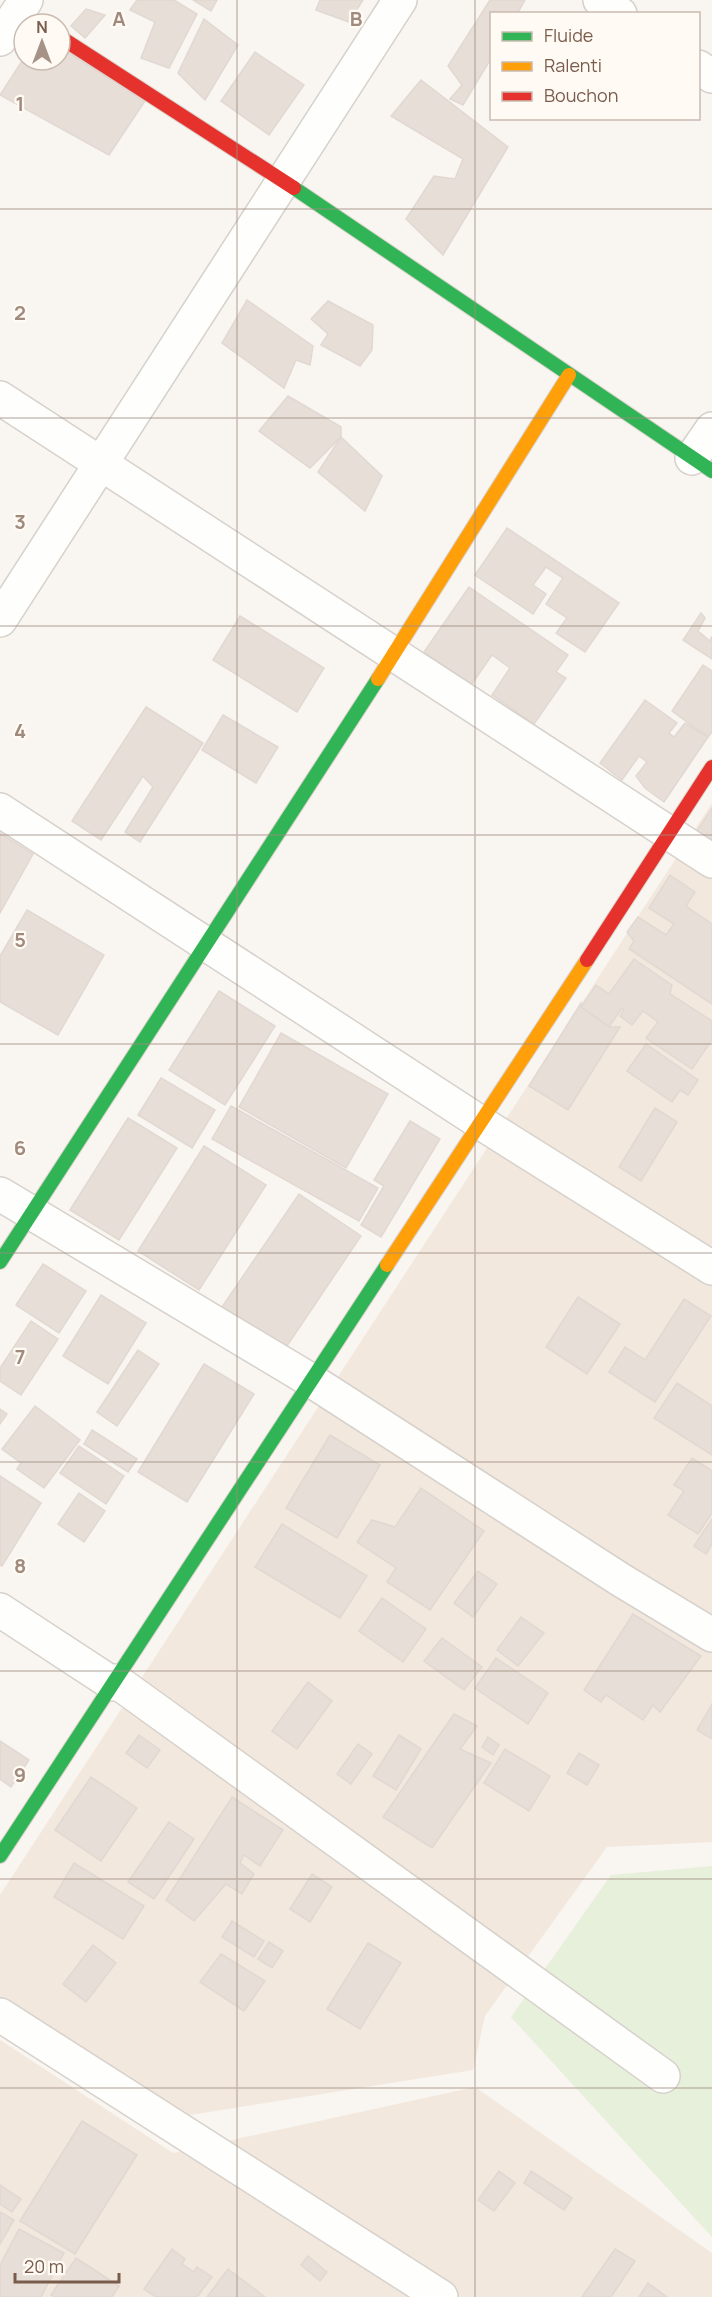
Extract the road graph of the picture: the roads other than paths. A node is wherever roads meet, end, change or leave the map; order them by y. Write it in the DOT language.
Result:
graph roads {
  1 [pos="400,0"];
  2 [pos="600,0"];
  3 [pos="22,9"];
  4 [pos="617,12"];
  5 [pos="0,39"];
  6 [pos="72,45"];
  7 [pos="283,182"];
  8 [pos="569,375"];
  9 [pos="0,398"];
  10 [pos="712,429"];
  11 [pos="101,463"];
  12 [pos="702,464"];
  13 [pos="0,620"];
  14 [pos="394,654"];
  15 [pos="712,767"];
  16 [pos="0,810"];
  17 [pos="670,834"];
  18 [pos="712,861"];
  19 [pos="207,944"];
  20 [pos="481,1123"];
  21 [pos="0,1194"];
  22 [pos="32,1215"];
  23 [pos="0,1262"];
  24 [pos="712,1268"];
  25 [pos="312,1381"];
  26 [pos="0,1610"];
  27 [pos="712,1635"];
  28 [pos="114,1682"];
  29 [pos="0,1856"];
  30 [pos="0,2015"];
  31 [pos="663,2076"];
  32 [pos="441,2297"];
  1 -- 7 [label="street"];
  2 -- 4 [label="street"];
  3 -- 5 [label="street"];
  6 -- 7 [label="street"];
  7 -- 8 [label="street"];
  7 -- 11 [label="street"];
  8 -- 12 [label="street"];
  8 -- 14 [label="street"];
  9 -- 11 [label="street"];
  10 -- 12 [label="street"];
  11 -- 13 [label="street"];
  11 -- 14 [label="street"];
  14 -- 17 [label="street"];
  14 -- 19 [label="street"];
  15 -- 17 [label="street"];
  16 -- 19 [label="street"];
  17 -- 18 [label="street"];
  17 -- 20 [label="street"];
  19 -- 20 [label="street"];
  19 -- 22 [label="street"];
  20 -- 24 [label="street"];
  20 -- 25 [label="street"];
  21 -- 22 [label="street"];
  22 -- 23 [label="street"];
  22 -- 25 [label="street"];
  25 -- 27 [label="street"];
  25 -- 28 [label="street"];
  26 -- 28 [label="street"];
  28 -- 29 [label="street"];
  28 -- 31 [label="street"];
  30 -- 32 [label="street"];
}
